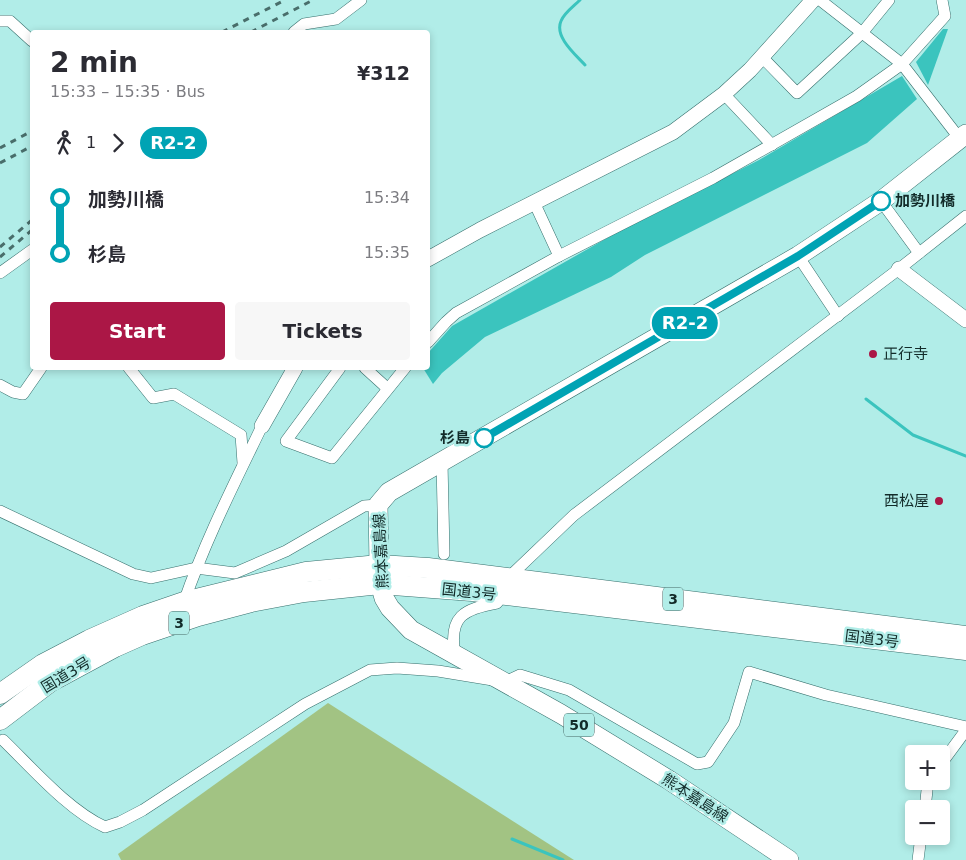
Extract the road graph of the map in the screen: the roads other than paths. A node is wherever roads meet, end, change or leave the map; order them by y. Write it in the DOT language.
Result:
graph roads {
  1 [pos="361,0"];
  2 [pos="813,0"];
  3 [pos="820,0"];
  4 [pos="889,0"];
  5 [pos="942,0"];
  6 [pos="0,21"];
  7 [pos="296,30"];
  8 [pos="862,33"];
  9 [pos="30,39"];
  10 [pos="762,57"];
  11 [pos="902,64"];
  12 [pos="724,94"];
  13 [pos="963,136"];
  14 [pos="772,145"];
  15 [pos="881,201"];
  16 [pos="534,202"];
  17 [pos="966,216"];
  18 [pos="30,251"];
  19 [pos="919,253"];
  20 [pos="559,256"];
  21 [pos="798,256"];
  22 [pos="430,258"];
  23 [pos="899,269"];
  24 [pos="0,272"];
  25 [pos="838,316"];
  26 [pos="966,320"];
  27 [pos="430,340"];
  28 [pos="41,370"];
  29 [pos="131,370"];
  30 [pos="294,370"];
  31 [pos="339,370"];
  32 [pos="367,370"];
  33 [pos="403,370"];
  34 [pos="0,385"];
  35 [pos="387,388"];
  36 [pos="262,426"];
  37 [pos="442,462"];
  38 [pos="243,465"];
  39 [pos="378,505"];
  40 [pos="0,511"];
  41 [pos="444,554"];
  42 [pos="196,568"];
  43 [pos="380,574"];
  44 [pos="505,586"];
  45 [pos="184,602"];
  46 [pos="966,636"];
  47 [pos="966,650"];
  48 [pos="455,655"];
  49 [pos="505,682"];
  50 [pos="0,694"];
  51 [pos="0,720"];
  52 [pos="966,728"];
  53 [pos="3,740"];
  54 [pos="950,751"];
  55 [pos="920,845"];
  56 [pos="789,860"];
  57 [pos="918,860"];
  1 -- 7 [label="street"];
  2 -- 10 [label="street"];
  3 -- 8 [label="street"];
  4 -- 8 [label="street"];
  5 -- 11 [label="street"];
  6 -- 9 [label="street"];
  8 -- 10 [label="street"];
  8 -- 11 [label="street"];
  10 -- 12 [label="street"];
  11 -- 13 [label="street"];
  11 -- 14 [label="street"];
  12 -- 14 [label="street"];
  12 -- 16 [label="street"];
  13 -- 15 [label="main road, 熊本嘉島線"];
  14 -- 20 [label="street"];
  15 -- 19 [label="street"];
  15 -- 21 [label="main road, 熊本嘉島線"];
  16 -- 20 [label="street"];
  16 -- 22 [label="street"];
  17 -- 19 [label="street"];
  18 -- 24 [label="street"];
  19 -- 23 [label="street"];
  20 -- 27 [label="street"];
  21 -- 25 [label="street"];
  21 -- 37 [label="main road, 熊本嘉島線"];
  23 -- 25 [label="street"];
  23 -- 26 [label="street"];
  25 -- 44 [label="street"];
  28 -- 34 [label="street"];
  29 -- 38 [label="street"];
  30 -- 36 [label="street"];
  31 -- 35 [label="street"];
  32 -- 35 [label="street"];
  33 -- 35 [label="street"];
  36 -- 38 [label="street"];
  37 -- 39 [label="main road, 熊本嘉島線"];
  37 -- 41 [label="street"];
  38 -- 42 [label="street"];
  39 -- 42 [label="street"];
  39 -- 43 [label="main road, 熊本嘉島線 / 50"];
  40 -- 42 [label="street"];
  42 -- 45 [label="street"];
  43 -- 44 [label="highway, 国道3号 / 3"];
  43 -- 45 [label="highway, 国道3号 / 3"];
  43 -- 48 [label="main road, 熊本嘉島線 / 50"];
  43 -- 51 [label="highway, 国道3号 / 3"];
  44 -- 46 [label="highway, 国道3号 / 3"];
  44 -- 47 [label="highway, 国道3号 / 3"];
  44 -- 48 [label="street"];
  45 -- 50 [label="highway, 国道3号 / 3"];
  48 -- 49 [label="main road, 熊本嘉島線 / 50"];
  49 -- 52 [label="street"];
  49 -- 53 [label="street"];
  49 -- 56 [label="main road, 熊本嘉島線 / 50"];
  52 -- 54 [label="street"];
  55 -- 57 [label="street"];
}
